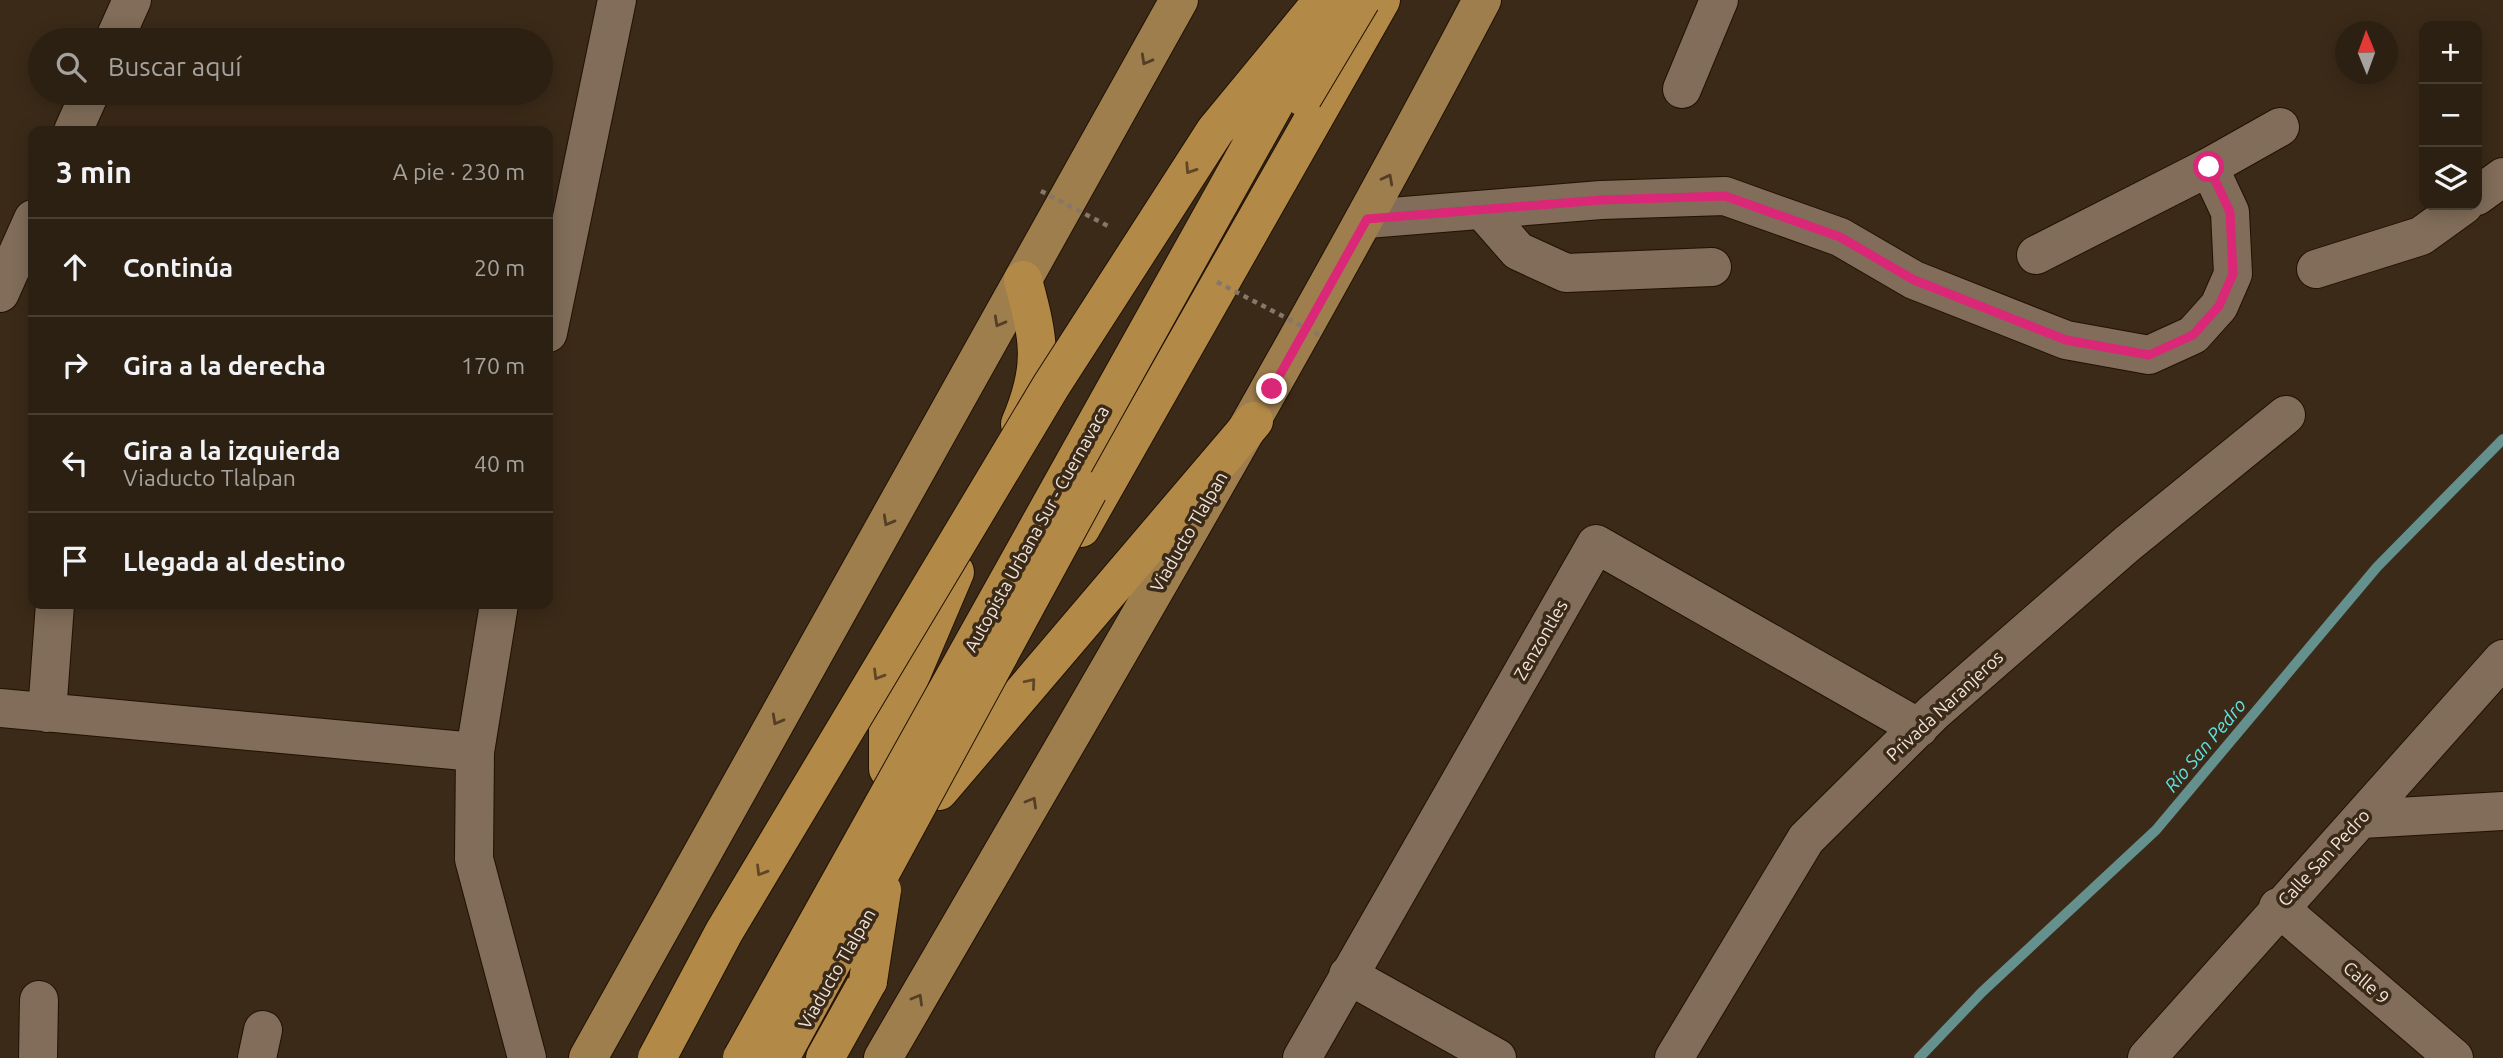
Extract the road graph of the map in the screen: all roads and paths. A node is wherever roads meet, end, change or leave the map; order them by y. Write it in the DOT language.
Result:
graph roads {
  1 [pos="132,0"];
  2 [pos="617,0"];
  3 [pos="1179,0"];
  4 [pos="1315,0"];
  5 [pos="1323,0"];
  6 [pos="1332,0"];
  7 [pos="1361,0"];
  8 [pos="1381,0"];
  9 [pos="1482,0"];
  10 [pos="1719,0"];
  11 [pos="119,28"];
  12 [pos="1682,89"];
  13 [pos="85,105"];
  14 [pos="75,126"];
  15 [pos="2280,127"];
  16 [pos="2209,167"];
  17 [pos="2503,177"];
  18 [pos="2482,192"];
  19 [pos="2458,210"];
  20 [pos="1483,211"];
  21 [pos="1367,219"];
  22 [pos="28,230"];
  23 [pos="2036,255"];
  24 [pos="1712,267"];
  25 [pos="2316,269"];
  26 [pos="1023,280"];
  27 [pos="0,293"];
  28 [pos="553,309"];
  29 [pos="2286,415"];
  30 [pos="1254,421"];
  31 [pos="55,609"];
  32 [pos="498,609"];
  33 [pos="2503,659"];
  34 [pos="0,708"];
  35 [pos="47,713"];
  36 [pos="1919,728"];
  37 [pos="475,752"];
  38 [pos="888,769"];
  39 [pos="939,792"];
  40 [pos="2503,811"];
  41 [pos="2362,819"];
  42 [pos="886,862"];
  43 [pos="2278,907"];
  44 [pos="1348,975"];
  45 [pos="39,1000"];
  46 [pos="37,1058"];
  47 [pos="527,1058"];
  48 [pos="589,1058"];
  49 [pos="656,1058"];
  50 [pos="723,1058"];
  51 [pos="742,1058"];
  52 [pos="783,1058"];
  53 [pos="825,1058"];
  54 [pos="883,1058"];
  55 [pos="1302,1058"];
  56 [pos="1497,1058"];
  57 [pos="1674,1058"];
  58 [pos="2147,1058"];
  59 [pos="2454,1058"];
  1 -- 11 [label="street"];
  2 -- 28 [label="street"];
  3 -- 26 [label="main road, one-way"];
  4 -- 38 [label="highway"];
  5 -- 49 [label="highway, one-way, bridge"];
  6 -- 51 [label="highway, Autopista Urbana Sur - Cuernavaca, bridge"];
  7 -- 42 [label="highway, Autopista Urbana Sur - Cuernavaca, bridge"];
  8 -- 39 [label="highway, Viaducto Tlalpan"];
  21 -- 9 [label="main road, Viaducto Tlalpan, one-way"];
  10 -- 12 [label="street"];
  13 -- 14 [label="street"];
  15 -- 16 [label="street"];
  16 -- 20 [label="street"];
  16 -- 23 [label="street"];
  17 -- 18 [label="street"];
  19 -- 25 [label="street"];
  20 -- 21 [label="street"];
  20 -- 24 [label="street"];
  21 -- 30 [label="main road, Viaducto Tlalpan"];
  22 -- 27 [label="street"];
  26 -- 38 [label="highway"];
  26 -- 48 [label="main road, one-way"];
  29 -- 36 [label="street, Privada Naranjeros"];
  39 -- 30 [label="highway, one-way"];
  54 -- 30 [label="main road, Viaducto Tlalpan, one-way"];
  31 -- 35 [label="street"];
  32 -- 37 [label="street"];
  33 -- 41 [label="street, Calle San Pedro"];
  34 -- 35 [label="street"];
  35 -- 37 [label="street"];
  36 -- 44 [label="street, Zenzontles"];
  36 -- 57 [label="street, Privada Naranjeros"];
  37 -- 47 [label="street"];
  38 -- 50 [label="highway"];
  39 -- 52 [label="highway, Viaducto Tlalpan"];
  40 -- 41 [label="street"];
  41 -- 43 [label="street, Calle San Pedro"];
  42 -- 52 [label="highway, Autopista Urbana Sur - Cuernavaca, bridge"];
  42 -- 53 [label="highway, bridge"];
  43 -- 58 [label="street, Calle San Pedro"];
  43 -- 59 [label="street, Calle 9"];
  44 -- 55 [label="street, Zenzontles"];
  44 -- 56 [label="street"];
  45 -- 46 [label="street"];
}
